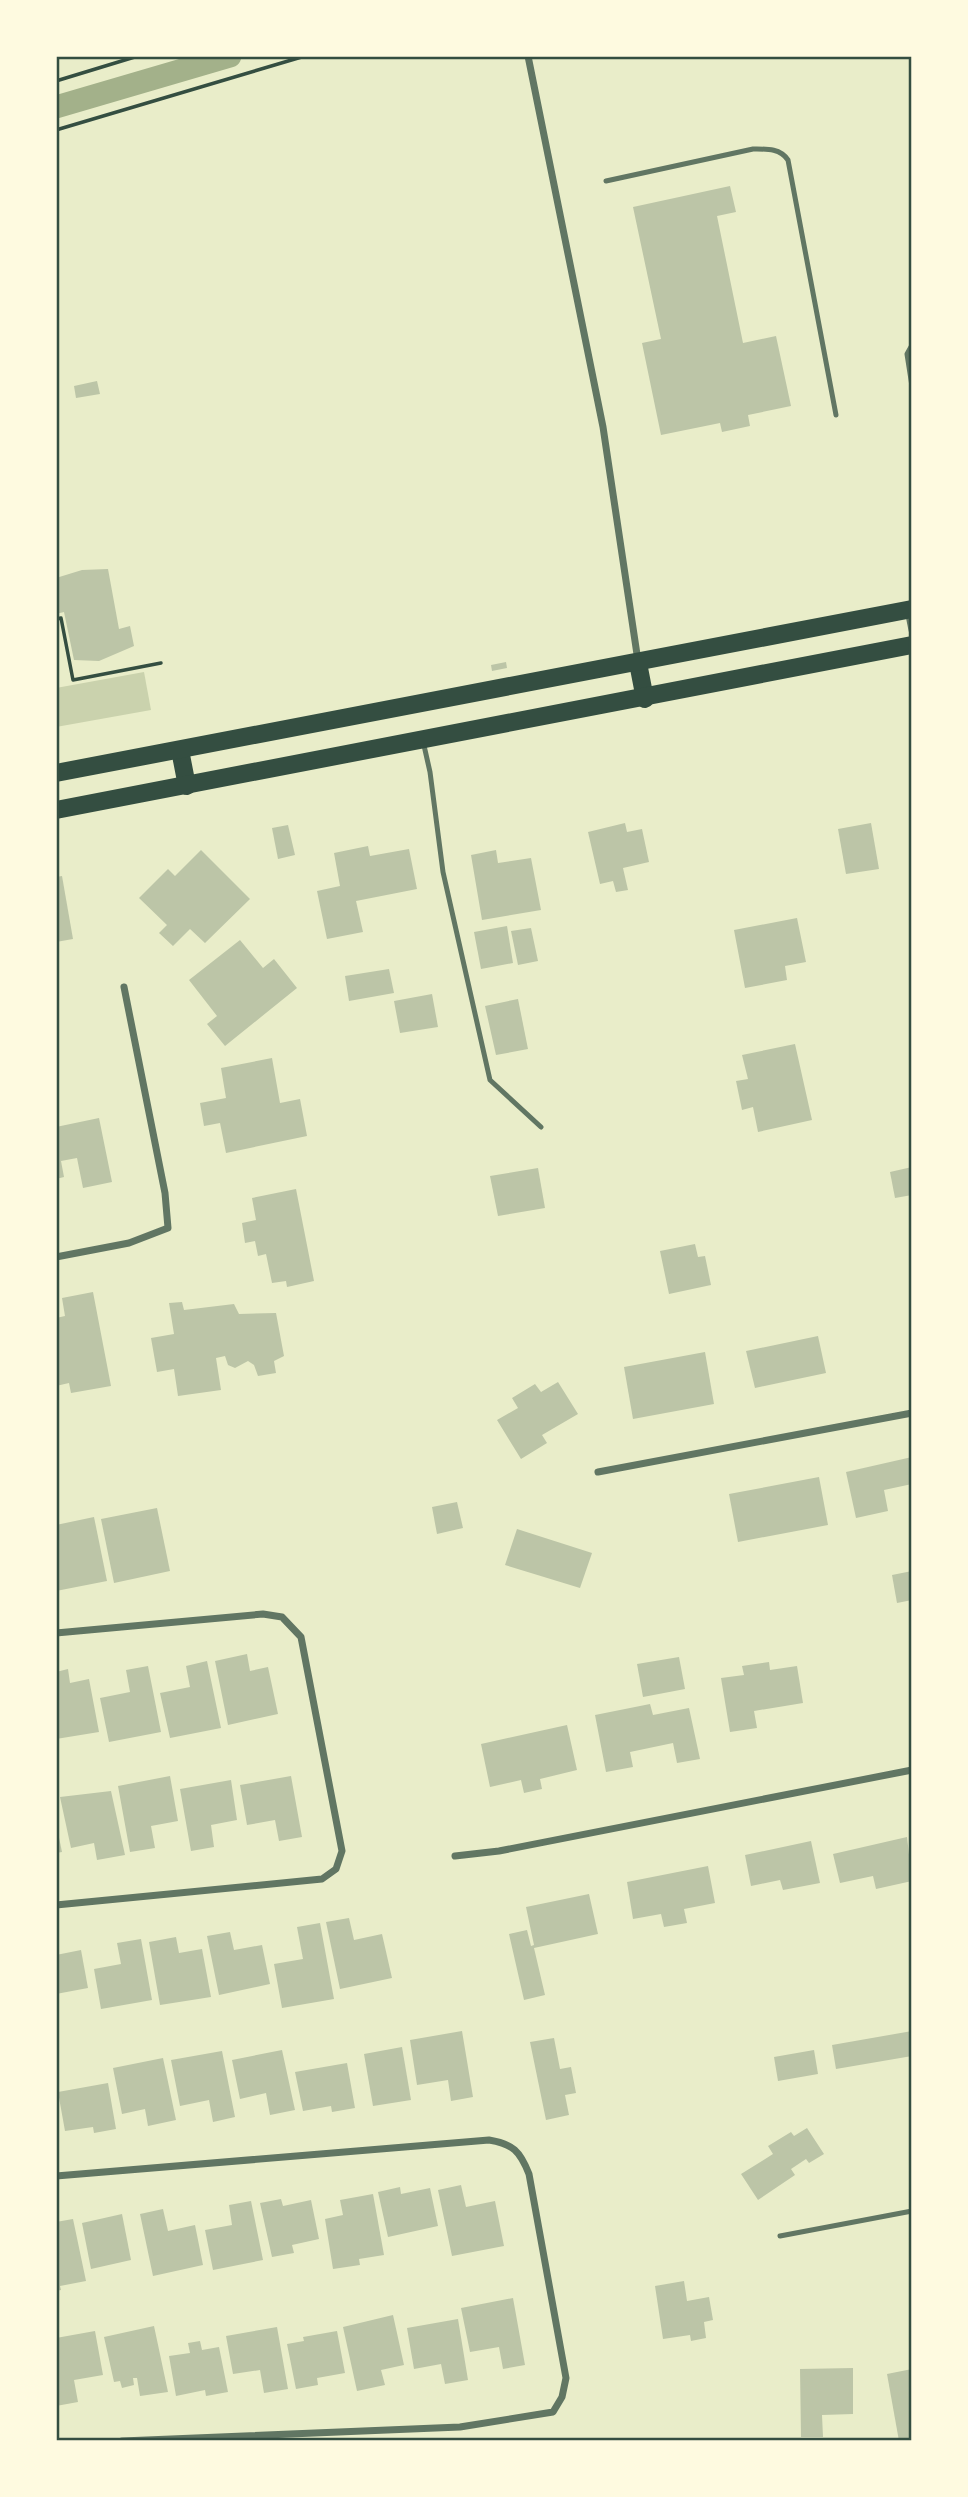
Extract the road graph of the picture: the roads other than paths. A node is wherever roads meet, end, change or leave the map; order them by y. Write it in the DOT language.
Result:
graph roads {
  1 [pos="528,56"];
  2 [pos="606,181"];
  3 [pos="912,345"];
  4 [pos="912,386"];
  5 [pos="836,415"];
  6 [pos="910,610"];
  7 [pos="912,630"];
  8 [pos="912,645"];
  9 [pos="639,663"];
  10 [pos="645,699"];
  11 [pos="423,741"];
  12 [pos="180,750"];
  13 [pos="56,773"];
  14 [pos="187,786"];
  15 [pos="56,810"];
  16 [pos="124,987"];
  17 [pos="541,1127"];
  18 [pos="56,1257"];
  19 [pos="912,1413"];
  20 [pos="598,1472"];
  21 [pos="56,1633"];
  22 [pos="912,1770"];
  23 [pos="455,1856"];
  24 [pos="56,1905"];
  25 [pos="56,2176"];
  26 [pos="912,2211"];
  27 [pos="780,2236"];
  28 [pos="122,2441"];
  1 -- 9 [label="street"];
  2 -- 5 [label="lane"];
  3 -- 4 [label="lane"];
  6 -- 7 [label="street"];
  6 -- 9 [label="main road"];
  8 -- 10 [label="main road"];
  9 -- 10 [label="main road"];
  9 -- 12 [label="main road"];
  10 -- 11 [label="main road"];
  11 -- 14 [label="main road"];
  11 -- 17 [label="lane"];
  12 -- 13 [label="main road"];
  12 -- 14 [label="main road"];
  14 -- 15 [label="main road"];
  16 -- 18 [label="street"];
  19 -- 20 [label="street"];
  21 -- 24 [label="street"];
  22 -- 23 [label="street"];
  25 -- 28 [label="street"];
  26 -- 27 [label="lane"];
}
